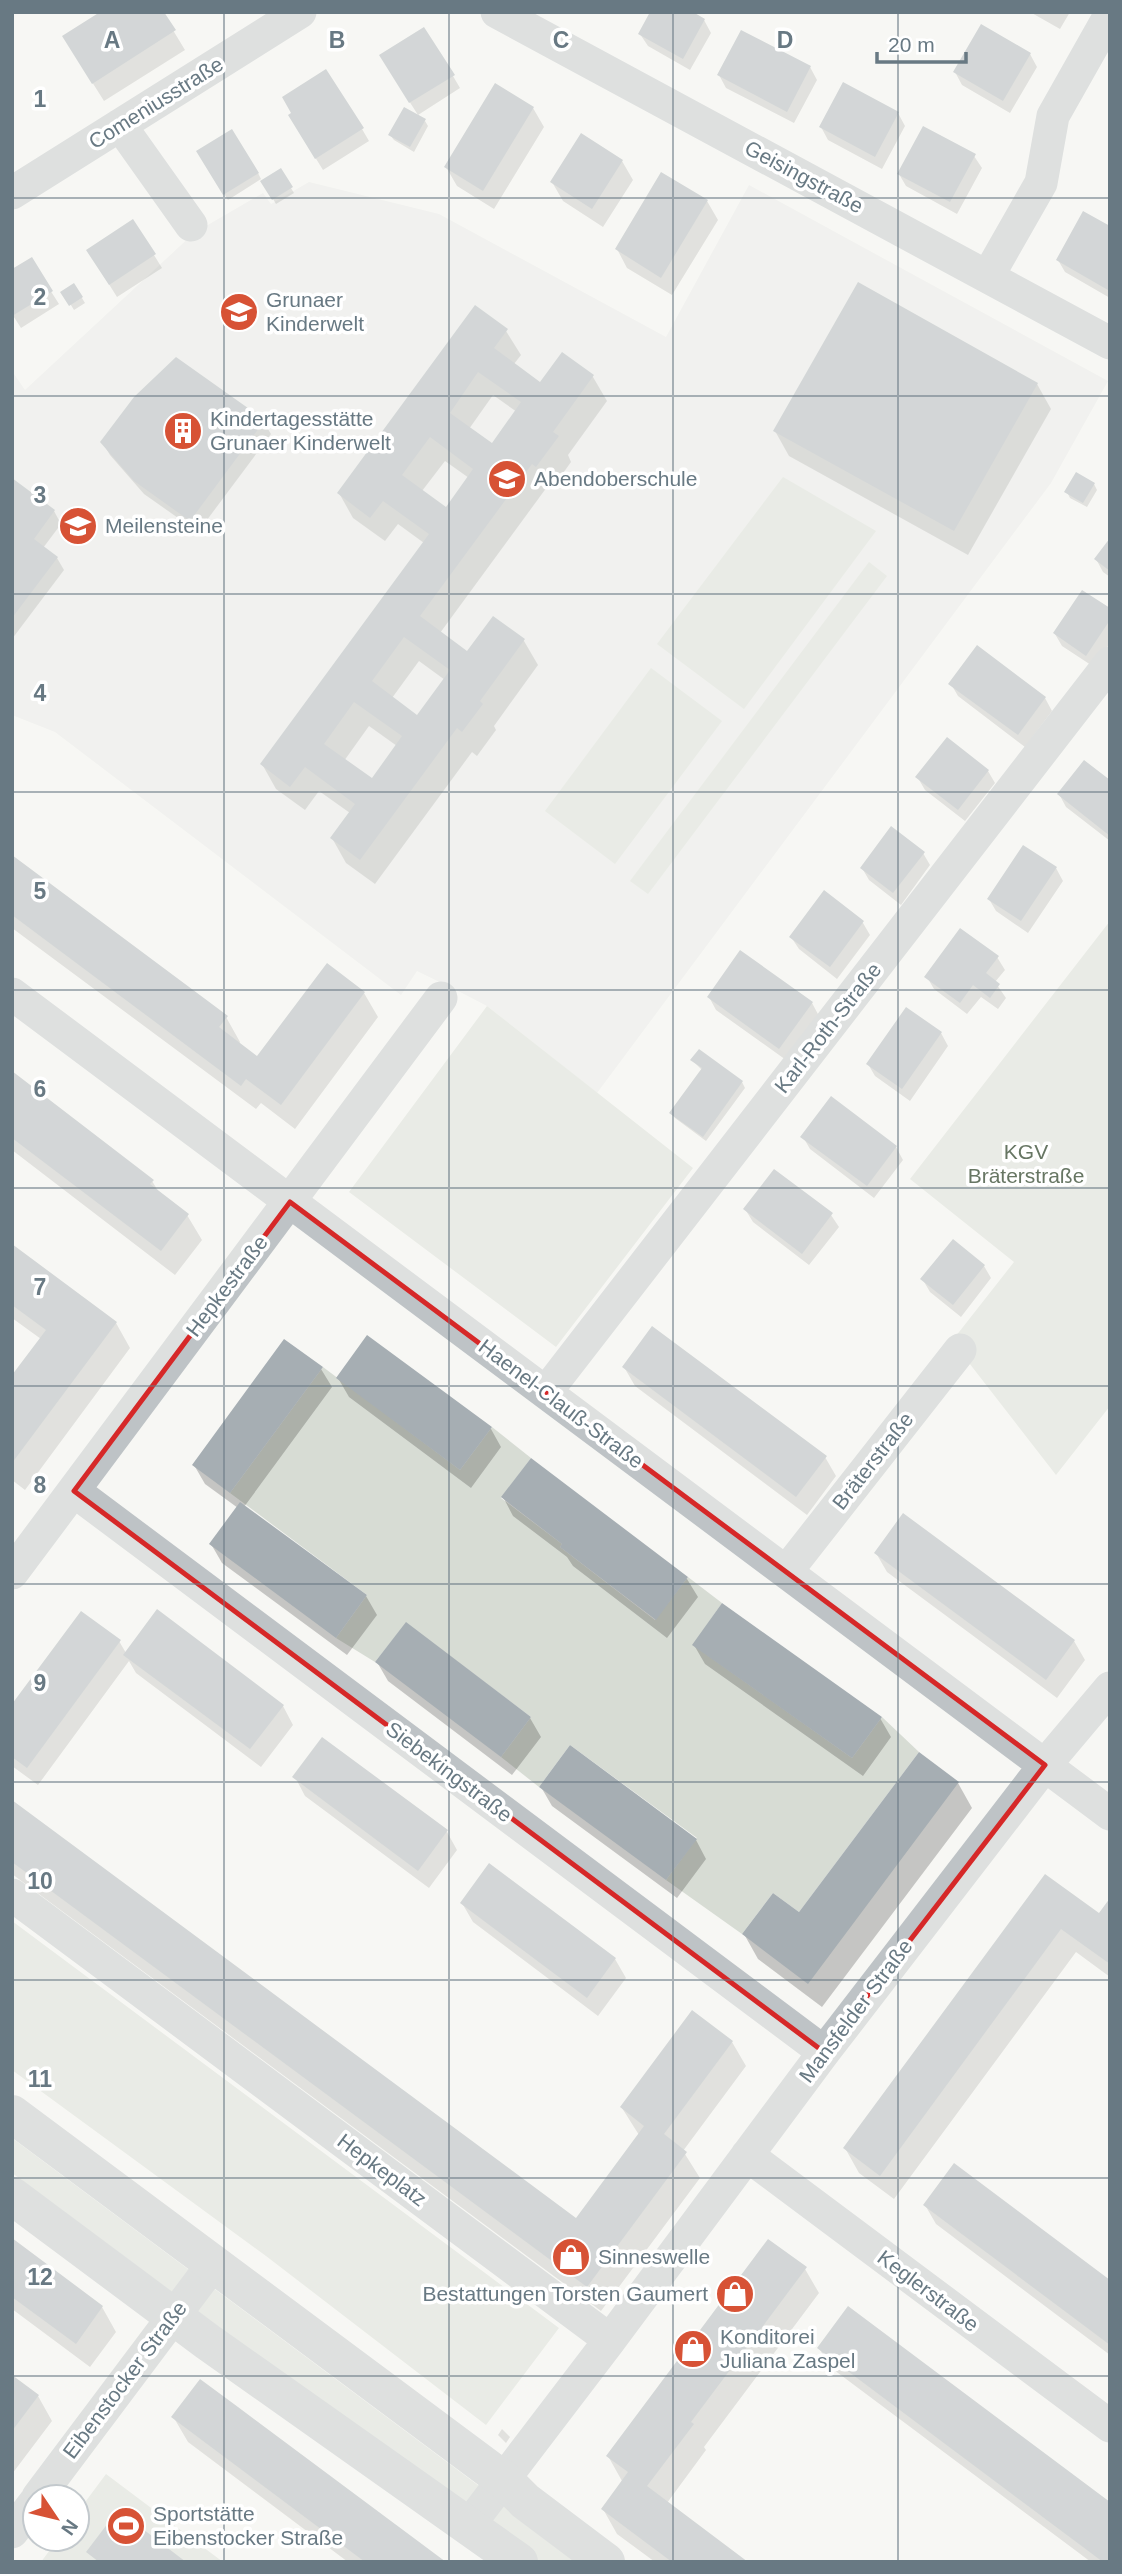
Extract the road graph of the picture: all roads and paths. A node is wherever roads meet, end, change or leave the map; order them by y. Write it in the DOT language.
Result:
graph roads {
  1 [pos="300,12"];
  2 [pos="497,12"];
  3 [pos="1110,15"];
  4 [pos="120,125"];
  5 [pos="12,193"];
  6 [pos="191,225"];
  7 [pos="988,276"];
  8 [pos="1110,343"];
  9 [pos="1110,663"];
  10 [pos="12,993"];
  11 [pos="441,998"];
  12 [pos="290,1202"];
  13 [pos="960,1350"];
  14 [pos="546,1392"];
  15 [pos="74,1491"];
  16 [pos="786,1572"];
  17 [pos="12,1573"];
  18 [pos="1110,1688"];
  19 [pos="1045,1765"];
  20 [pos="1110,1815"];
  21 [pos="12,1895"];
  22 [pos="824,2052"];
  23 [pos="12,2114"];
  24 [pos="747,2155"];
  25 [pos="12,2196"];
  26 [pos="213,2264"];
  27 [pos="174,2316"];
  28 [pos="610,2340"];
  29 [pos="1110,2426"];
  30 [pos="505,2481"];
  31 [pos="49,2483"];
  32 [pos="469,2525"];
  33 [pos="519,2562"];
  34 [pos="606,2562"];
  1 -- 4 [label="street, Comeniusstraße"];
  2 -- 7 [label="street, Geisingstraße"];
  3 -- 7 [label="street"];
  4 -- 5 [label="street, Comeniusstraße"];
  4 -- 6 [label="street"];
  7 -- 8 [label="street, Geisingstraße"];
  9 -- 14 [label="street, Karl-Roth-Straße"];
  10 -- 12 [label="street, Haenel-Clauß-Straße"];
  11 -- 12 [label="street, Hepkestraße"];
  12 -- 14 [label="street, Haenel-Clauß-Straße"];
  12 -- 15 [label="street, Hepkestraße"];
  13 -- 16 [label="street, Bräterstraße"];
  14 -- 16 [label="street, Haenel-Clauß-Straße"];
  15 -- 17 [label="street, Hepkestraße"];
  15 -- 22 [label="street, Siebekingstraße"];
  16 -- 19 [label="street, Haenel-Clauß-Straße"];
  18 -- 19 [label="street, Mansfelder Straße"];
  19 -- 20 [label="street, Haenel-Clauß-Straße"];
  19 -- 22 [label="street, Mansfelder Straße"];
  21 -- 28 [label="street, Hepkeplatz"];
  22 -- 24 [label="street, Mansfelder Straße"];
  23 -- 26 [label="street"];
  24 -- 28 [label="street, Mansfelder Straße"];
  24 -- 29 [label="street, Keglerstraße"];
  25 -- 27 [label="street"];
  26 -- 27 [label="street, Eibenstocker Straße"];
  26 -- 30 [label="street"];
  27 -- 31 [label="street, Eibenstocker Straße"];
  27 -- 32 [label="street"];
  28 -- 30 [label="street"];
  30 -- 32 [label="street"];
  30 -- 34 [label="street"];
  32 -- 33 [label="street"];
}
